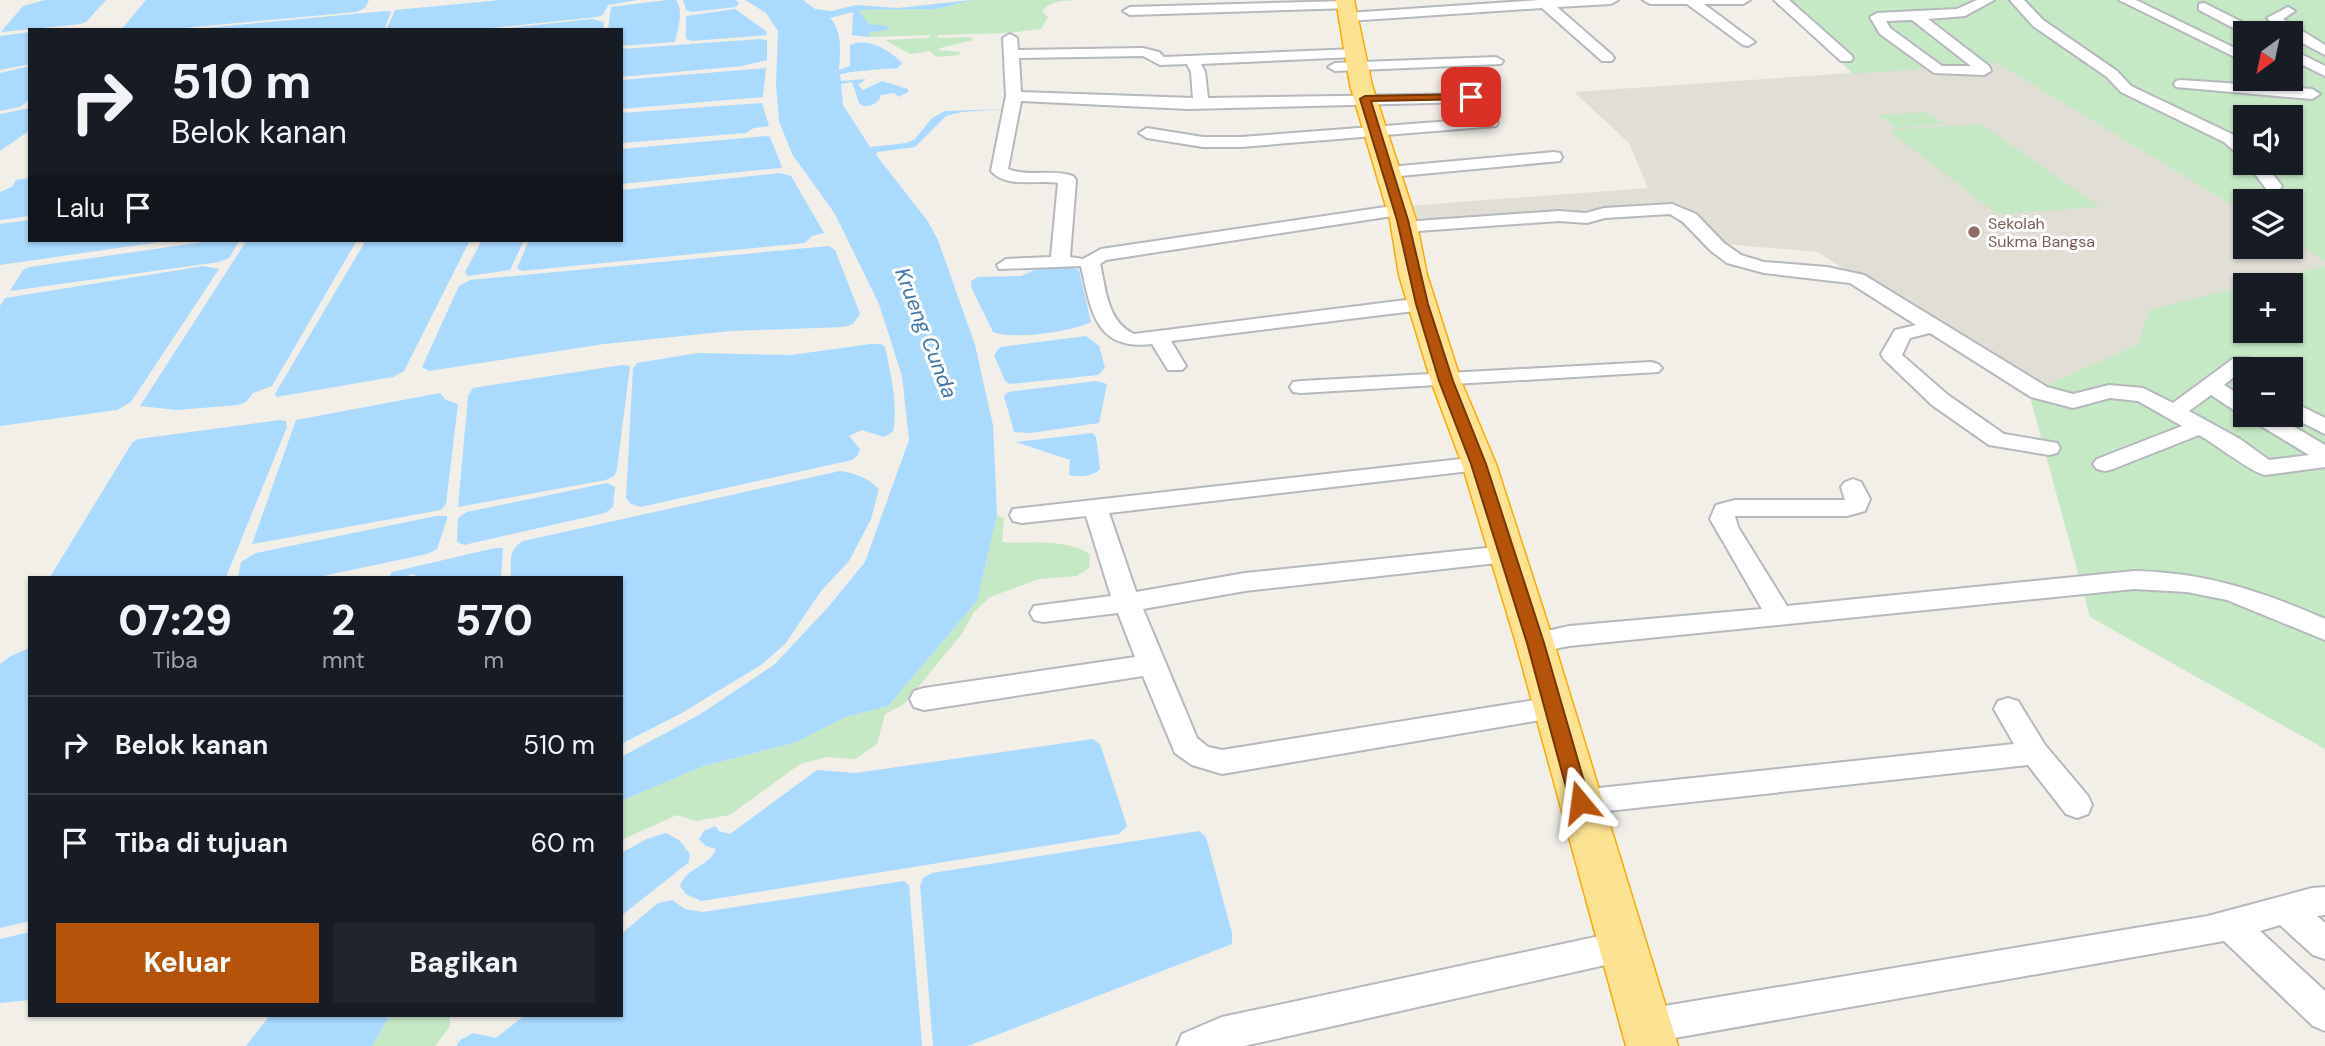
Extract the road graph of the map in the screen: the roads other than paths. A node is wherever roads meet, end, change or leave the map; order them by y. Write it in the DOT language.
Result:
graph roads {
  1 [pos="1601,0"];
  2 [pos="1611,0"];
  3 [pos="1650,0"];
  4 [pos="1742,0"];
  5 [pos="1781,0"];
  6 [pos="1987,0"];
  7 [pos="2017,0"];
  8 [pos="2126,0"];
  9 [pos="2158,0"];
  10 [pos="1574,1"];
  11 [pos="1691,1"];
  12 [pos="1544,3"];
  13 [pos="1877,6"];
  14 [pos="1346,7"];
  15 [pos="2204,7"];
  16 [pos="1130,11"];
  17 [pos="2288,11"];
  18 [pos="1915,16"];
  19 [pos="1892,17"];
  20 [pos="2233,22"];
  21 [pos="2233,37"];
  22 [pos="1748,42"];
  23 [pos="2233,44"];
  24 [pos="2220,45"];
  25 [pos="2325,51"];
  26 [pos="2233,52"];
  27 [pos="1607,58"];
  28 [pos="1846,58"];
  29 [pos="2303,60"];
  30 [pos="1496,61"];
  31 [pos="1195,66"];
  32 [pos="2325,72"];
  33 [pos="2181,84"];
  34 [pos="1364,92"];
  35 [pos="1014,96"];
  36 [pos="1471,97"];
  37 [pos="2318,98"];
  38 [pos="1150,103"];
  39 [pos="1197,103"];
  40 [pos="1255,113"];
  41 [pos="1490,123"];
  42 [pos="2233,142"];
  43 [pos="1553,157"];
  44 [pos="1389,172"];
  45 [pos="2264,175"];
  46 [pos="2273,186"];
  47 [pos="1402,218"];
  48 [pos="1060,262"];
  49 [pos="1090,262"];
  50 [pos="1006,265"];
  51 [pos="1422,304"];
  52 [pos="1936,326"];
  53 [pos="1159,338"];
  54 [pos="1175,366"];
  55 [pos="1651,368"];
  56 [pos="2231,376"];
  57 [pos="1446,381"];
  58 [pos="1301,387"];
  59 [pos="2176,411"];
  60 [pos="2303,415"];
  61 [pos="2202,426"];
  62 [pos="2277,427"];
  63 [pos="2325,427"];
  64 [pos="2049,448"];
  65 [pos="2325,458"];
  66 [pos="1479,464"];
  67 [pos="2105,464"];
  68 [pos="1853,487"];
  69 [pos="1095,508"];
  70 [pos="1022,515"];
  71 [pos="1506,554"];
  72 [pos="1127,603"];
  73 [pos="1043,613"];
  74 [pos="1780,616"];
  75 [pos="2325,629"];
  76 [pos="1535,643"];
  77 [pos="1154,664"];
  78 [pos="924,699"];
  79 [pos="1554,708"];
  80 [pos="2008,709"];
  81 [pos="2035,753"];
  82 [pos="1580,802"];
  83 [pos="2077,806"];
  84 [pos="2325,901"];
  85 [pos="2286,909"];
  86 [pos="2229,924"];
  87 [pos="2325,944"];
  88 [pos="1623,946"];
  89 [pos="2325,1014"];
  90 [pos="1649,1036"];
  91 [pos="1195,1046"];
  1 -- 2 [label="street"];
  1 -- 10 [label="street"];
  3 -- 11 [label="street"];
  4 -- 11 [label="street"];
  5 -- 28 [label="street"];
  6 -- 18 [label="street"];
  7 -- 42 [label="street"];
  8 -- 24 [label="street"];
  9 -- 21 [label="street"];
  10 -- 12 [label="street"];
  11 -- 22 [label="street"];
  12 -- 14 [label="street"];
  12 -- 27 [label="street"];
  13 -- 19 [label="street"];
  14 -- 16 [label="street"];
  14 -- 34 [label="highway"];
  15 -- 20 [label="street"];
  17 -- 25 [label="street"];
  18 -- 19 [label="street"];
  18 -- 19 [label="street"];
  23 -- 24 [label="street"];
  24 -- 26 [label="street"];
  29 -- 32 [label="street"];
  30 -- 34 [label="street"];
  31 -- 34 [label="street"];
  31 -- 35 [label="street"];
  31 -- 39 [label="street"];
  33 -- 37 [label="street"];
  34 -- 36 [label="street"];
  34 -- 38 [label="street"];
  34 -- 39 [label="street"];
  34 -- 40 [label="street"];
  34 -- 41 [label="street"];
  34 -- 44 [label="highway"];
  35 -- 38 [label="street"];
  35 -- 48 [label="street"];
  38 -- 39 [label="street"];
  43 -- 44 [label="street"];
  44 -- 47 [label="highway"];
  45 -- 46 [label="street"];
  47 -- 49 [label="street"];
  47 -- 51 [label="highway"];
  47 -- 52 [label="street"];
  48 -- 49 [label="street"];
  48 -- 50 [label="street"];
  49 -- 53 [label="street"];
  51 -- 53 [label="street"];
  51 -- 57 [label="highway"];
  52 -- 59 [label="street"];
  52 -- 64 [label="street"];
  53 -- 54 [label="street"];
  55 -- 57 [label="street"];
  56 -- 59 [label="street"];
  57 -- 58 [label="street"];
  57 -- 66 [label="highway"];
  59 -- 61 [label="street"];
  60 -- 63 [label="street"];
  61 -- 65 [label="street"];
  61 -- 67 [label="street"];
  62 -- 65 [label="street"];
  66 -- 69 [label="street"];
  66 -- 71 [label="highway"];
  68 -- 74 [label="street"];
  69 -- 70 [label="street"];
  69 -- 72 [label="street"];
  71 -- 72 [label="street"];
  71 -- 76 [label="highway"];
  72 -- 73 [label="street"];
  72 -- 77 [label="street"];
  74 -- 75 [label="street"];
  74 -- 76 [label="street"];
  76 -- 79 [label="highway"];
  77 -- 78 [label="street"];
  77 -- 79 [label="street"];
  79 -- 82 [label="highway"];
  80 -- 81 [label="street"];
  81 -- 82 [label="street"];
  81 -- 83 [label="street"];
  82 -- 88 [label="highway"];
  84 -- 85 [label="street"];
  85 -- 86 [label="street"];
  85 -- 87 [label="street"];
  86 -- 89 [label="street"];
  86 -- 90 [label="street"];
  88 -- 90 [label="highway"];
  88 -- 91 [label="street"];
}
